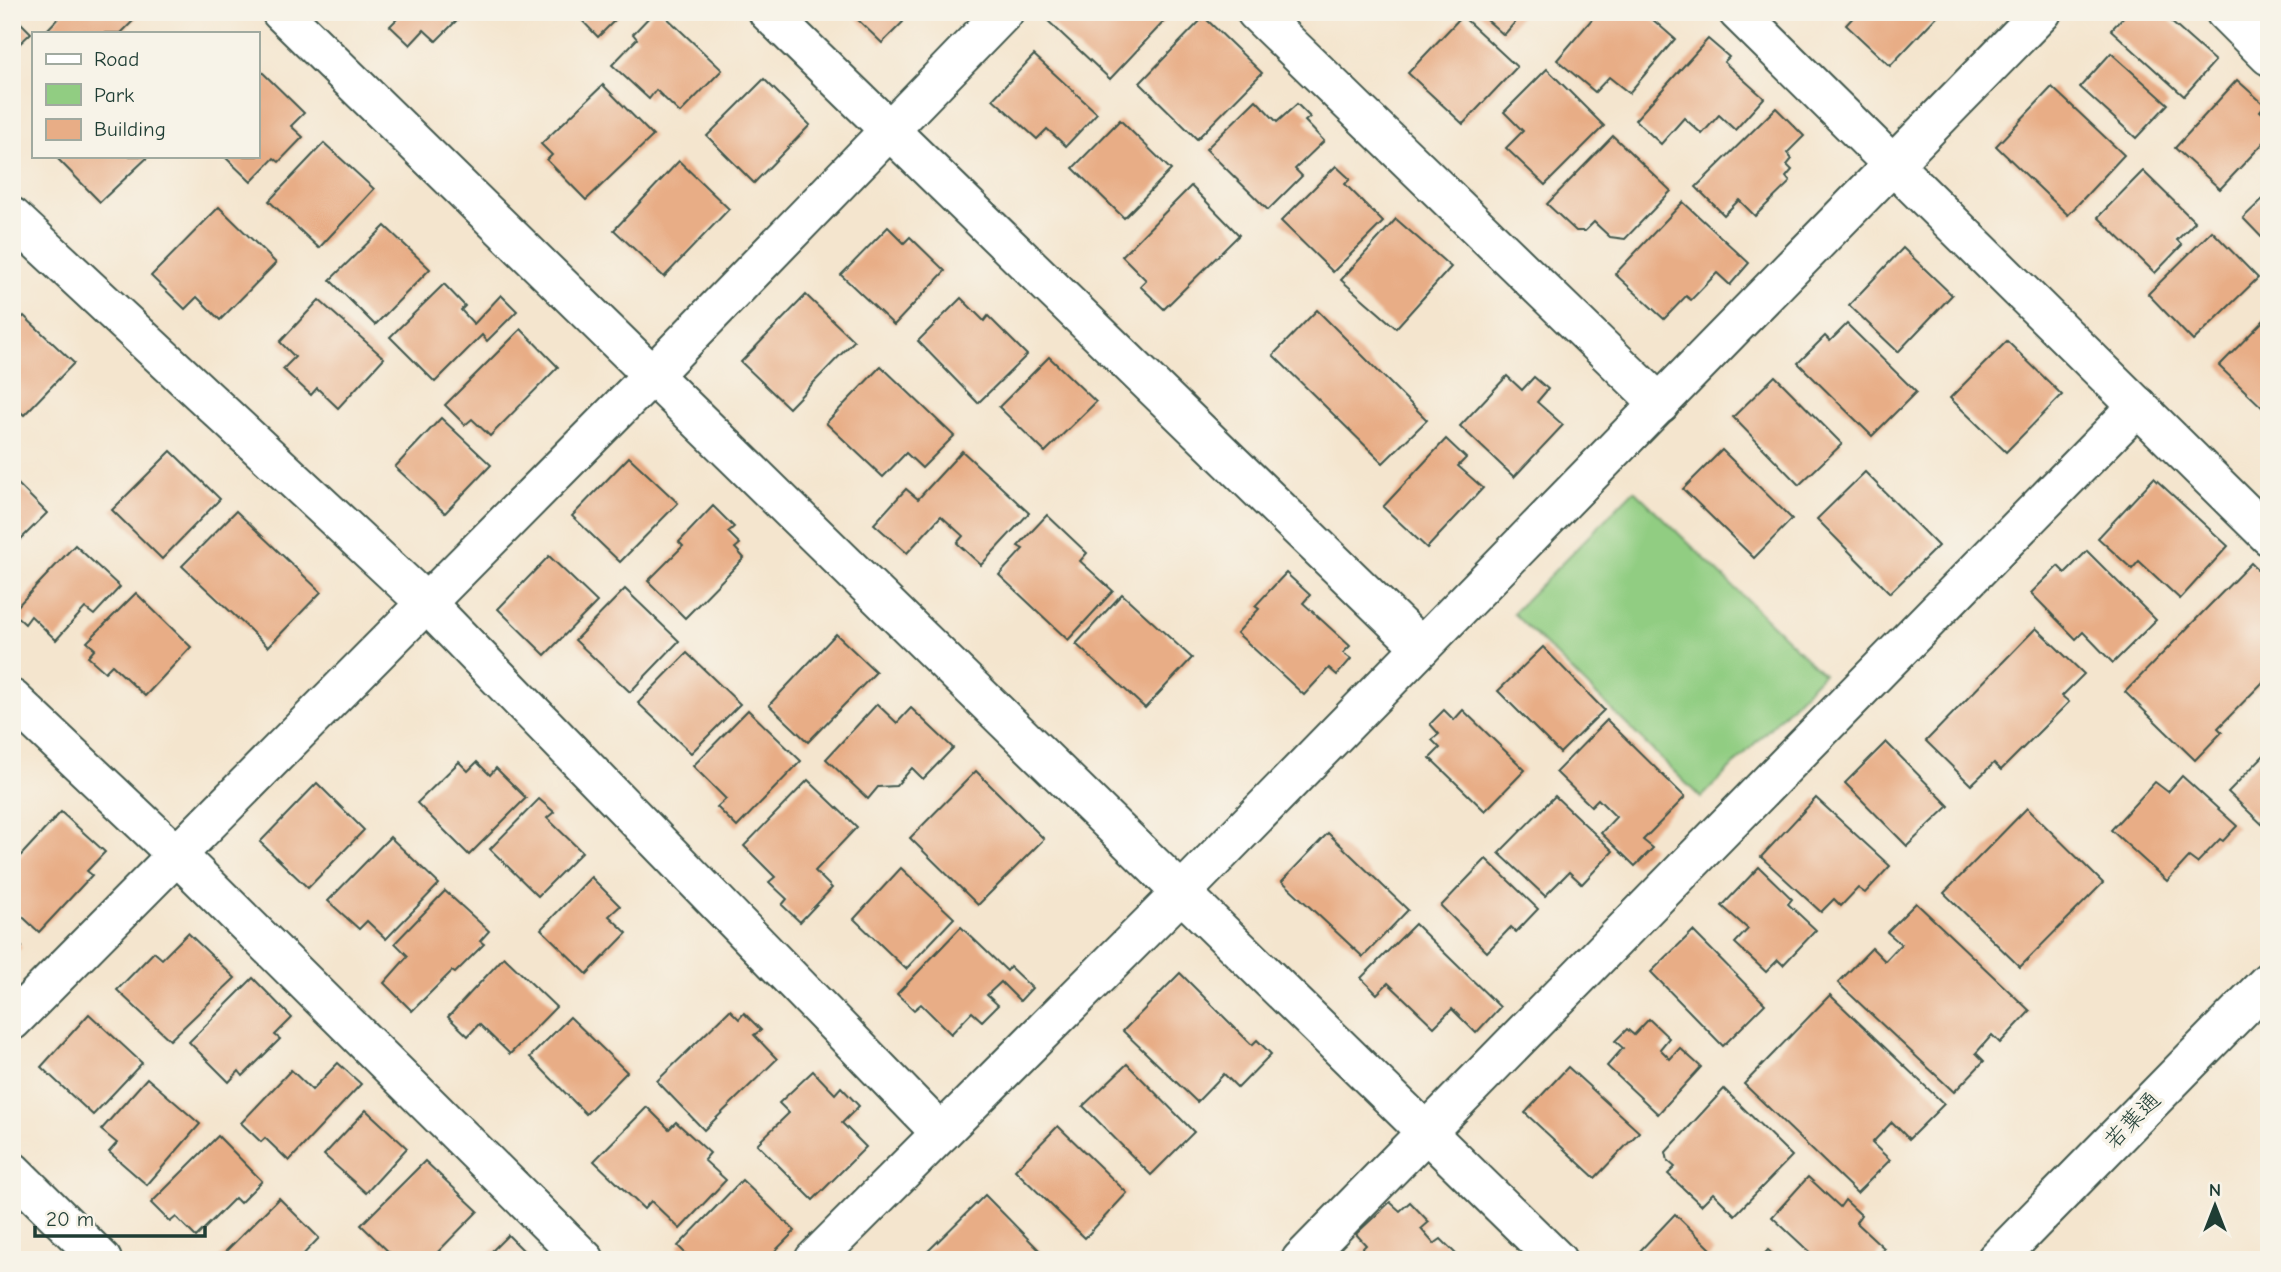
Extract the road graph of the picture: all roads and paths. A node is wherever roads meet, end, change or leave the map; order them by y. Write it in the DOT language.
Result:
graph roads {
  1 [pos="281,12"];
  2 [pos="768,12"];
  3 [pos="1004,12"];
  4 [pos="1256,12"];
  5 [pos="1738,12"];
  6 [pos="2042,12"];
  7 [pos="2225,12"];
  8 [pos="2269,56"];
  9 [pos="890,130"];
  10 [pos="1894,164"];
  11 [pos="12,217"];
  12 [pos="652,375"];
  13 [pos="1660,404"];
  14 [pos="2138,406"];
  15 [pos="2269,536"];
  16 [pos="426,603"];
  17 [pos="1421,647"];
  18 [pos="12,699"];
  19 [pos="177,855"];
  20 [pos="1181,892"];
  21 [pos="2269,981"];
  22 [pos="12,1021"];
  23 [pos="941,1133"];
  24 [pos="1427,1133"];
  25 [pos="12,1171"];
  26 [pos="102,1260"];
  27 [pos="584,1260"];
  28 [pos="814,1260"];
  29 [pos="1301,1260"];
  30 [pos="1557,1260"];
  31 [pos="1996,1260"];
  1 -- 12 [label="street"];
  2 -- 9 [label="street"];
  3 -- 9 [label="street"];
  4 -- 13 [label="street"];
  5 -- 10 [label="street"];
  6 -- 10 [label="street"];
  7 -- 8 [label="street"];
  9 -- 12 [label="street"];
  9 -- 17 [label="street"];
  10 -- 13 [label="street"];
  10 -- 14 [label="street"];
  11 -- 16 [label="street"];
  12 -- 16 [label="street"];
  12 -- 20 [label="street"];
  13 -- 17 [label="street"];
  14 -- 15 [label="street"];
  14 -- 24 [label="street"];
  16 -- 19 [label="street"];
  16 -- 23 [label="street"];
  17 -- 20 [label="street"];
  18 -- 19 [label="street"];
  19 -- 22 [label="street"];
  19 -- 27 [label="street"];
  20 -- 23 [label="street"];
  20 -- 24 [label="street"];
  21 -- 31 [label="street, 若葉通"];
  23 -- 28 [label="street"];
  24 -- 29 [label="street"];
  24 -- 30 [label="street"];
  25 -- 26 [label="street"];
}
